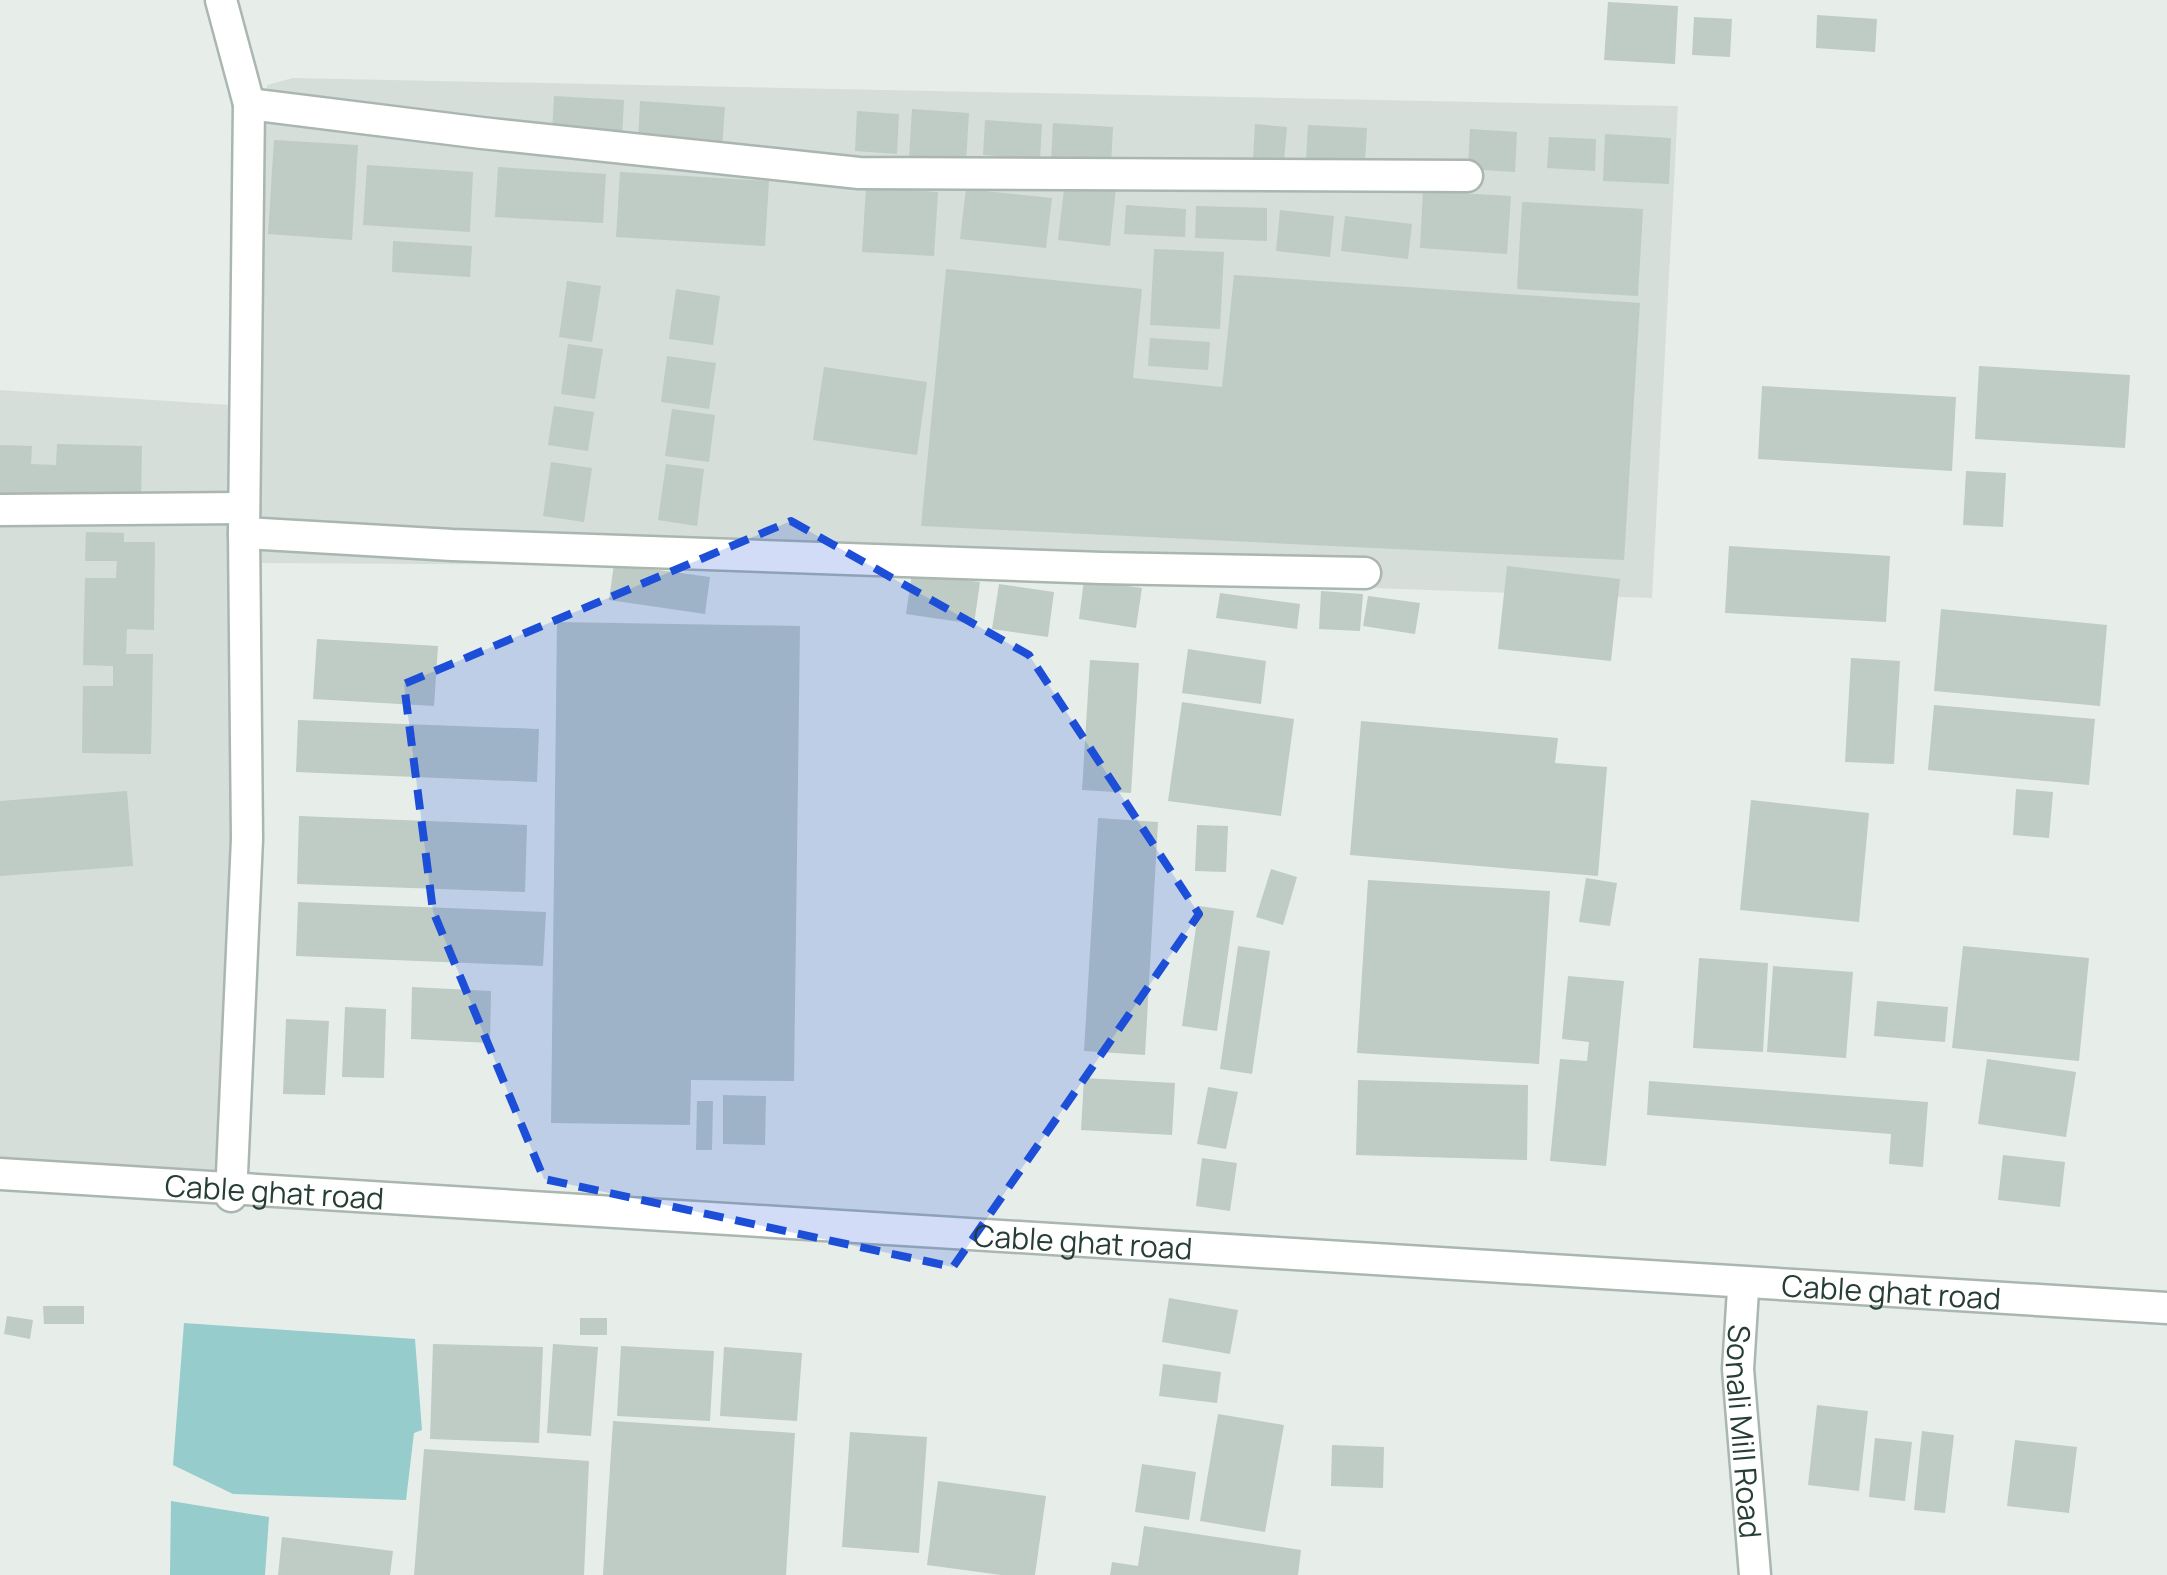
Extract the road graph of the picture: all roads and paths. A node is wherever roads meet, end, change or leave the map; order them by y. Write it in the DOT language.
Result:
graph roads {
  1 [pos="222,0"];
  2 [pos="249,104"];
  3 [pos="1467,176"];
  4 [pos="0,510"];
  5 [pos="244,520"];
  6 [pos="1365,574"];
  7 [pos="0,1174"];
  8 [pos="0,1184"];
  9 [pos="231,1191"];
  10 [pos="1743,1290"];
  11 [pos="2167,1308"];
  12 [pos="2167,1317"];
  13 [pos="1755,1575"];
  1 -- 2 [label="street"];
  2 -- 3 [label="street"];
  2 -- 5 [label="street"];
  4 -- 5 [label="street"];
  5 -- 6 [label="street"];
  5 -- 9 [label="street"];
  7 -- 9 [label="street, Cable ghat road"];
  8 -- 9 [label="street, Cable ghat road"];
  9 -- 10 [label="street, Cable ghat road"];
  9 -- 11 [label="street, Cable ghat road"];
  10 -- 12 [label="street, Cable ghat road"];
  10 -- 13 [label="street, Sonali Mill Road"];
}
